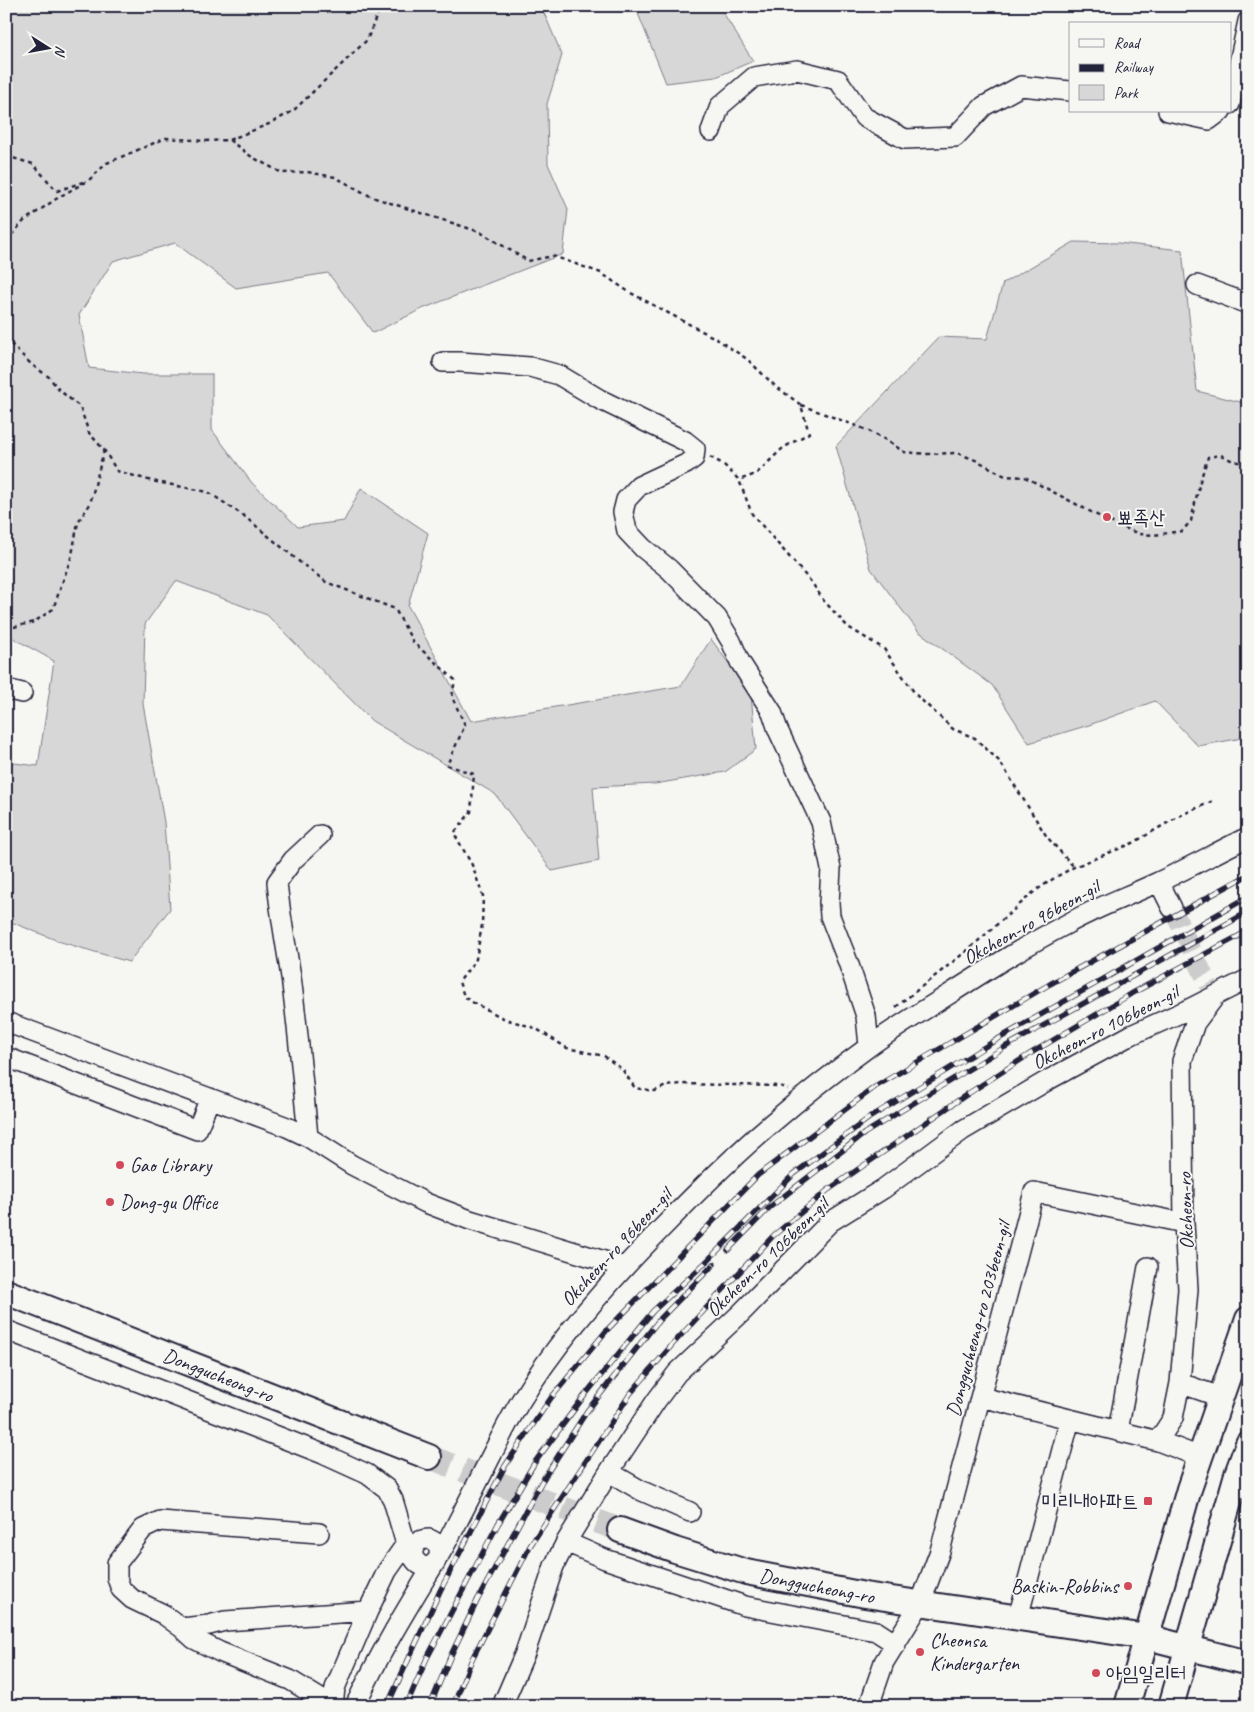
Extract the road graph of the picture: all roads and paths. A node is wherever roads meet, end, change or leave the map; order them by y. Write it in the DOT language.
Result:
graph roads {
  1 [pos="384,6"];
  2 [pos="1248,21"];
  3 [pos="1069,91"];
  4 [pos="1232,95"];
  5 [pos="1173,112"];
  6 [pos="1220,112"];
  7 [pos="710,131"];
  8 [pos="229,140"];
  9 [pos="6,156"];
  10 [pos="89,180"];
  11 [pos="6,241"];
  12 [pos="1197,285"];
  13 [pos="1248,304"];
  14 [pos="6,337"];
  15 [pos="443,362"];
  16 [pos="801,405"];
  17 [pos="695,449"];
  18 [pos="104,450"];
  19 [pos="1248,460"];
  20 [pos="739,480"];
  21 [pos="6,629"];
  22 [pos="1213,802"];
  23 [pos="320,835"];
  24 [pos="1248,837"];
  25 [pos="1074,866"];
  26 [pos="1159,882"];
  27 [pos="1172,908"];
  28 [pos="1248,979"];
  29 [pos="1212,991"];
  30 [pos="892,1009"];
  31 [pos="6,1022"];
  32 [pos="869,1046"];
  33 [pos="6,1057"];
  34 [pos="809,1094"];
  35 [pos="210,1098"];
  36 [pos="308,1137"];
  37 [pos="1184,1223"];
  38 [pos="624,1267"];
  39 [pos="1148,1267"];
  40 [pos="6,1292"];
  41 [pos="1248,1319"];
  42 [pos="6,1330"];
  43 [pos="1180,1383"];
  44 [pos="981,1397"];
  45 [pos="1220,1397"];
  46 [pos="1070,1419"];
  47 [pos="1118,1432"];
  48 [pos="1158,1441"];
  49 [pos="1248,1444"];
  50 [pos="429,1457"];
  51 [pos="1200,1457"];
  52 [pos="609,1472"];
  53 [pos="1241,1480"];
  54 [pos="690,1512"];
  55 [pos="454,1527"];
  56 [pos="620,1530"];
  57 [pos="319,1533"];
  58 [pos="566,1542"];
  59 [pos="417,1548"];
  60 [pos="438,1559"];
  61 [pos="920,1604"];
  62 [pos="409,1607"];
  63 [pos="368,1611"];
  64 [pos="1018,1618"];
  65 [pos="182,1628"];
  66 [pos="1146,1637"];
  67 [pos="896,1644"];
  68 [pos="1188,1647"];
  69 [pos="1248,1663"];
  70 [pos="332,1706"];
  71 [pos="355,1706"];
  72 [pos="502,1706"];
  73 [pos="868,1706"];
  74 [pos="1127,1706"];
  75 [pos="1171,1706"];
  1 -- 8 [label="path"];
  2 -- 4 [label="street"];
  3 -- 7 [label="street"];
  5 -- 6 [label="street"];
  8 -- 10 [label="path"];
  8 -- 16 [label="path"];
  9 -- 10 [label="path"];
  10 -- 11 [label="path"];
  12 -- 13 [label="street"];
  14 -- 18 [label="path"];
  15 -- 17 [label="street"];
  16 -- 19 [label="path"];
  16 -- 20 [label="path"];
  17 -- 20 [label="path"];
  17 -- 32 [label="street"];
  18 -- 21 [label="path"];
  18 -- 34 [label="path"];
  20 -- 25 [label="path"];
  22 -- 25 [label="path"];
  23 -- 36 [label="street"];
  24 -- 26 [label="street, Okcheon-ro 96beon-gil"];
  25 -- 30 [label="path"];
  26 -- 27 [label="street"];
  26 -- 32 [label="street, Okcheon-ro 96beon-gil"];
  28 -- 29 [label="street, Okcheon-ro 106beon-gil"];
  29 -- 37 [label="street, Okcheon-ro"];
  29 -- 52 [label="street, Okcheon-ro 106beon-gil"];
  31 -- 35 [label="street"];
  32 -- 34 [label="street, Okcheon-ro 96beon-gil"];
  33 -- 35 [label="street"];
  34 -- 38 [label="street, Okcheon-ro 96beon-gil"];
  35 -- 36 [label="street"];
  36 -- 38 [label="street"];
  37 -- 43 [label="street, Okcheon-ro"];
  37 -- 44 [label="street, Donggucheong-ro 203beon-gil"];
  38 -- 55 [label="street, Okcheon-ro 96beon-gil"];
  39 -- 47 [label="street"];
  40 -- 50 [label="main road, Donggucheong-ro"];
  41 -- 45 [label="main road"];
  42 -- 59 [label="street"];
  43 -- 45 [label="street"];
  43 -- 48 [label="street, Okcheon-ro"];
  44 -- 46 [label="street"];
  44 -- 61 [label="street, Donggucheong-ro 203beon-gil"];
  45 -- 51 [label="main road"];
  46 -- 47 [label="street"];
  46 -- 64 [label="street"];
  47 -- 48 [label="street"];
  48 -- 51 [label="street"];
  49 -- 53 [label="main road"];
  51 -- 66 [label="main road"];
  52 -- 54 [label="street"];
  52 -- 58 [label="street, Okcheon-ro 106beon-gil"];
  53 -- 68 [label="main road"];
  55 -- 59 [label="street"];
  55 -- 60 [label="street, Okcheon-ro 96beon-gil"];
  56 -- 61 [label="main road, Donggucheong-ro"];
  57 -- 65 [label="street"];
  58 -- 67 [label="street"];
  58 -- 72 [label="street, Okcheon-ro 106beon-gil"];
  59 -- 60 [label="street"];
  59 -- 62 [label="street"];
  59 -- 63 [label="street"];
  60 -- 62 [label="street, Okcheon-ro 96beon-gil"];
  61 -- 64 [label="main road, Donggucheong-ro"];
  61 -- 67 [label="street, Donggucheong-ro 203beon-gil"];
  62 -- 71 [label="street"];
  63 -- 65 [label="street"];
  63 -- 70 [label="street"];
  64 -- 66 [label="main road, Donggucheong-ro"];
  65 -- 70 [label="street"];
  66 -- 68 [label="main road, Donggucheong-ro"];
  66 -- 74 [label="main road"];
  67 -- 73 [label="street, Donggucheong-ro 203beon-gil"];
  68 -- 69 [label="main road, Donggucheong-ro"];
  68 -- 75 [label="main road"];
}
